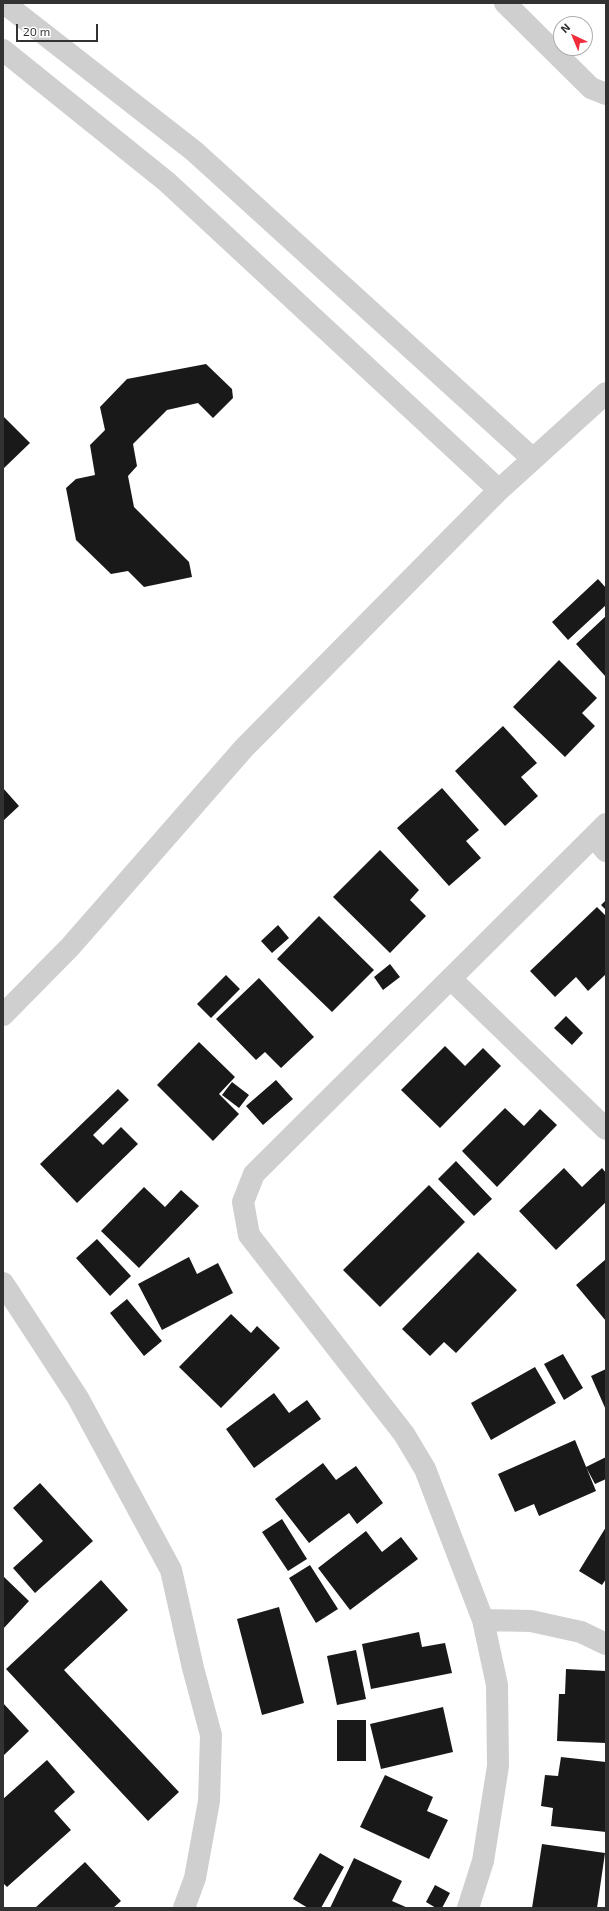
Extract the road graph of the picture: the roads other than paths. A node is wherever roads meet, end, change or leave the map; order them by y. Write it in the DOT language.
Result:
graph roads {
  1 [pos="4,3"];
  2 [pos="505,3"];
  3 [pos="3,50"];
  4 [pos="606,94"];
  5 [pos="606,393"];
  6 [pos="533,459"];
  7 [pos="499,490"];
  8 [pos="602,837"];
  9 [pos="451,979"];
  10 [pos="3,1015"];
  11 [pos="606,1129"];
  12 [pos="3,1283"];
  13 [pos="483,1620"];
  14 [pos="606,1644"];
  15 [pos="184,1908"];
  16 [pos="468,1908"];
  1 -- 6 [label="street"];
  2 -- 4 [label="street"];
  3 -- 7 [label="street"];
  5 -- 6 [label="street"];
  6 -- 7 [label="street"];
  7 -- 10 [label="street"];
  8 -- 9 [label="street"];
  9 -- 11 [label="street"];
  9 -- 13 [label="street"];
  12 -- 15 [label="street"];
  13 -- 14 [label="street"];
  13 -- 16 [label="street"];
}
